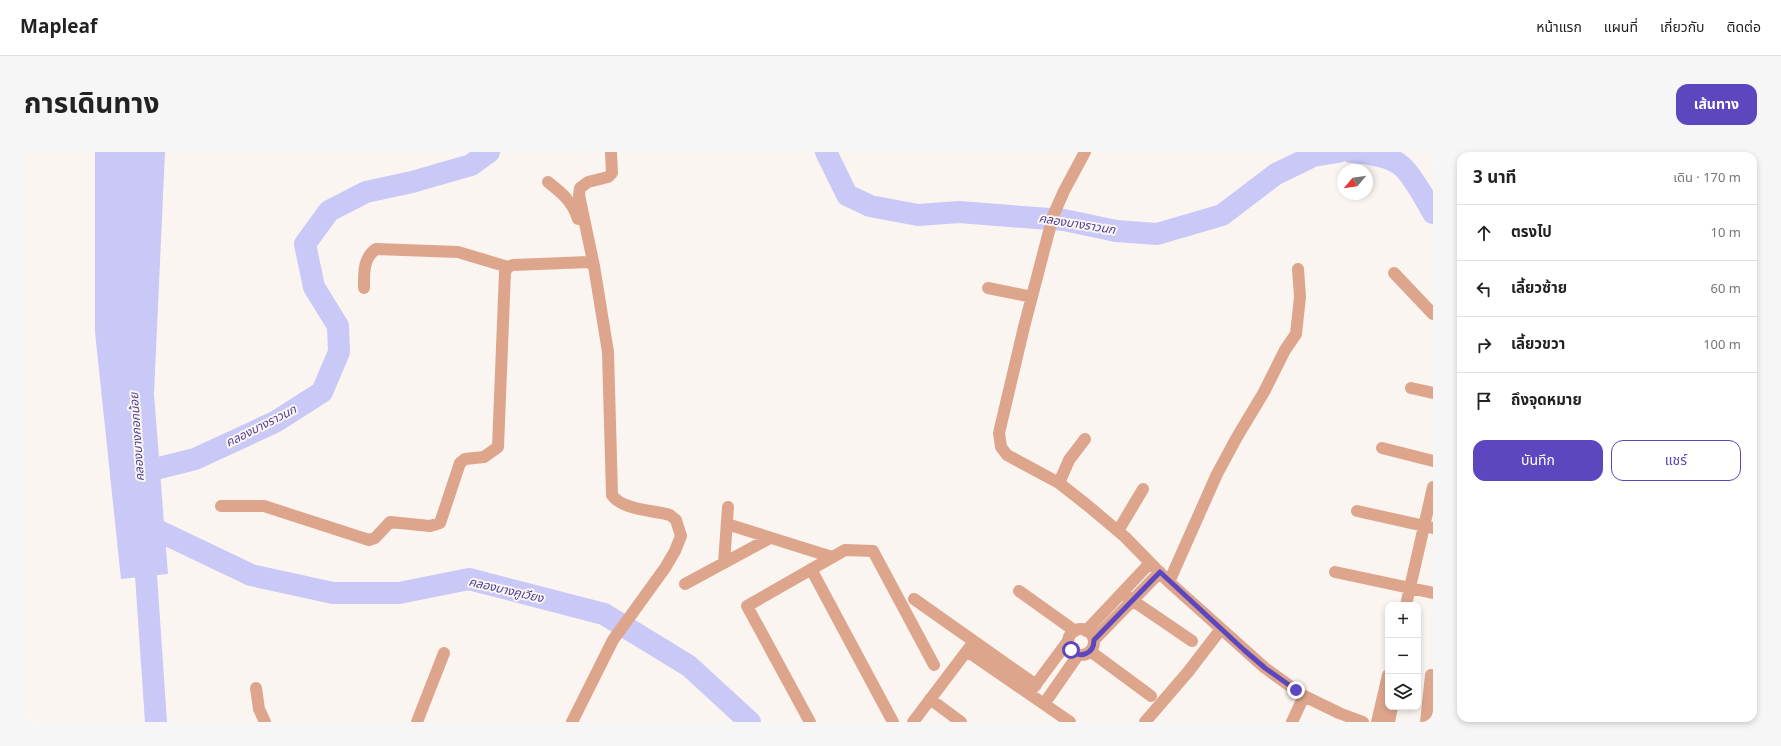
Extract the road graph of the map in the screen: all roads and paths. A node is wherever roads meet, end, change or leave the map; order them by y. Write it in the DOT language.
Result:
graph roads {
  1 [pos="611,152"];
  2 [pos="1085,152"];
  3 [pos="548,182"];
  4 [pos="588,237"];
  5 [pos="594,266"];
  6 [pos="508,267"];
  7 [pos="1298,269"];
  8 [pos="1394,273"];
  9 [pos="364,288"];
  10 [pos="988,288"];
  11 [pos="1032,298"];
  12 [pos="1433,314"];
  13 [pos="1411,388"];
  14 [pos="1433,393"];
  15 [pos="1084,439"];
  16 [pos="1382,448"];
  17 [pos="1433,461"];
  18 [pos="1059,483"];
  19 [pos="1433,487"];
  20 [pos="1143,489"];
  21 [pos="221,506"];
  22 [pos="728,507"];
  23 [pos="1357,512"];
  24 [pos="727,524"];
  25 [pos="1429,527"];
  26 [pos="1118,531"];
  27 [pos="770,538"];
  28 [pos="832,557"];
  29 [pos="724,563"];
  30 [pos="1150,563"];
  31 [pos="811,569"];
  32 [pos="1160,572"];
  33 [pos="1335,572"];
  34 [pos="1169,582"];
  35 [pos="685,584"];
  36 [pos="1410,588"];
  37 [pos="1019,591"];
  38 [pos="1122,593"];
  39 [pos="1433,593"];
  40 [pos="914,599"];
  41 [pos="1132,600"];
  42 [pos="1407,602"];
  43 [pos="1221,629"];
  44 [pos="1083,639"];
  45 [pos="1192,641"];
  46 [pos="970,646"];
  47 [pos="444,653"];
  48 [pos="1078,655"];
  49 [pos="934,665"];
  50 [pos="1431,675"];
  51 [pos="256,688"];
  52 [pos="1385,688"];
  53 [pos="1033,689"];
  54 [pos="1152,696"];
  55 [pos="1304,696"];
  56 [pos="930,700"];
  57 [pos="1044,704"];
  58 [pos="1391,710"];
  59 [pos="265,722"];
  60 [pos="418,722"];
  61 [pos="572,722"];
  62 [pos="810,722"];
  63 [pos="893,722"];
  64 [pos="913,722"];
  65 [pos="961,722"];
  66 [pos="1070,722"];
  67 [pos="1145,722"];
  68 [pos="1292,722"];
  69 [pos="1363,722"];
  70 [pos="1377,722"];
  71 [pos="1389,722"];
  72 [pos="1426,722"];
  1 -- 4 [label="street"];
  2 -- 11 [label="street"];
  3 -- 4 [label="street"];
  4 -- 5 [label="street"];
  5 -- 6 [label="street"];
  5 -- 61 [label="street"];
  6 -- 9 [label="street"];
  6 -- 21 [label="street"];
  7 -- 34 [label="street"];
  8 -- 12 [label="street"];
  10 -- 11 [label="street"];
  11 -- 18 [label="street"];
  13 -- 14 [label="street"];
  15 -- 18 [label="street"];
  16 -- 17 [label="street"];
  18 -- 26 [label="street"];
  19 -- 25 [label="street"];
  20 -- 26 [label="street"];
  22 -- 24 [label="street"];
  23 -- 25 [label="street"];
  24 -- 27 [label="street"];
  24 -- 29 [label="street"];
  25 -- 36 [label="street"];
  26 -- 30 [label="street"];
  27 -- 28 [label="street"];
  27 -- 29 [label="street"];
  28 -- 31 [label="street"];
  28 -- 49 [label="street"];
  29 -- 35 [label="street"];
  30 -- 32 [label="street"];
  30 -- 38 [label="street"];
  31 -- 62 [label="street"];
  31 -- 63 [label="street"];
  32 -- 34 [label="street"];
  32 -- 41 [label="street"];
  33 -- 36 [label="street"];
  34 -- 43 [label="street"];
  36 -- 39 [label="street"];
  36 -- 42 [label="street"];
  37 -- 44 [label="street"];
  38 -- 41 [label="street"];
  38 -- 44 [label="street"];
  40 -- 46 [label="street"];
  41 -- 44 [label="street"];
  41 -- 45 [label="street"];
  43 -- 55 [label="street"];
  43 -- 67 [label="street"];
  44 -- 48 [label="street"];
  44 -- 48 [label="street"];
  44 -- 53 [label="street"];
  44 -- 54 [label="street"];
  46 -- 53 [label="street"];
  46 -- 56 [label="street"];
  47 -- 60 [label="street"];
  48 -- 57 [label="street"];
  50 -- 72 [label="street"];
  51 -- 59 [label="street"];
  52 -- 70 [label="street"];
  53 -- 57 [label="street"];
  55 -- 68 [label="street"];
  55 -- 69 [label="street"];
  56 -- 64 [label="street"];
  56 -- 65 [label="street"];
  57 -- 66 [label="street"];
  58 -- 71 [label="street"];
}
